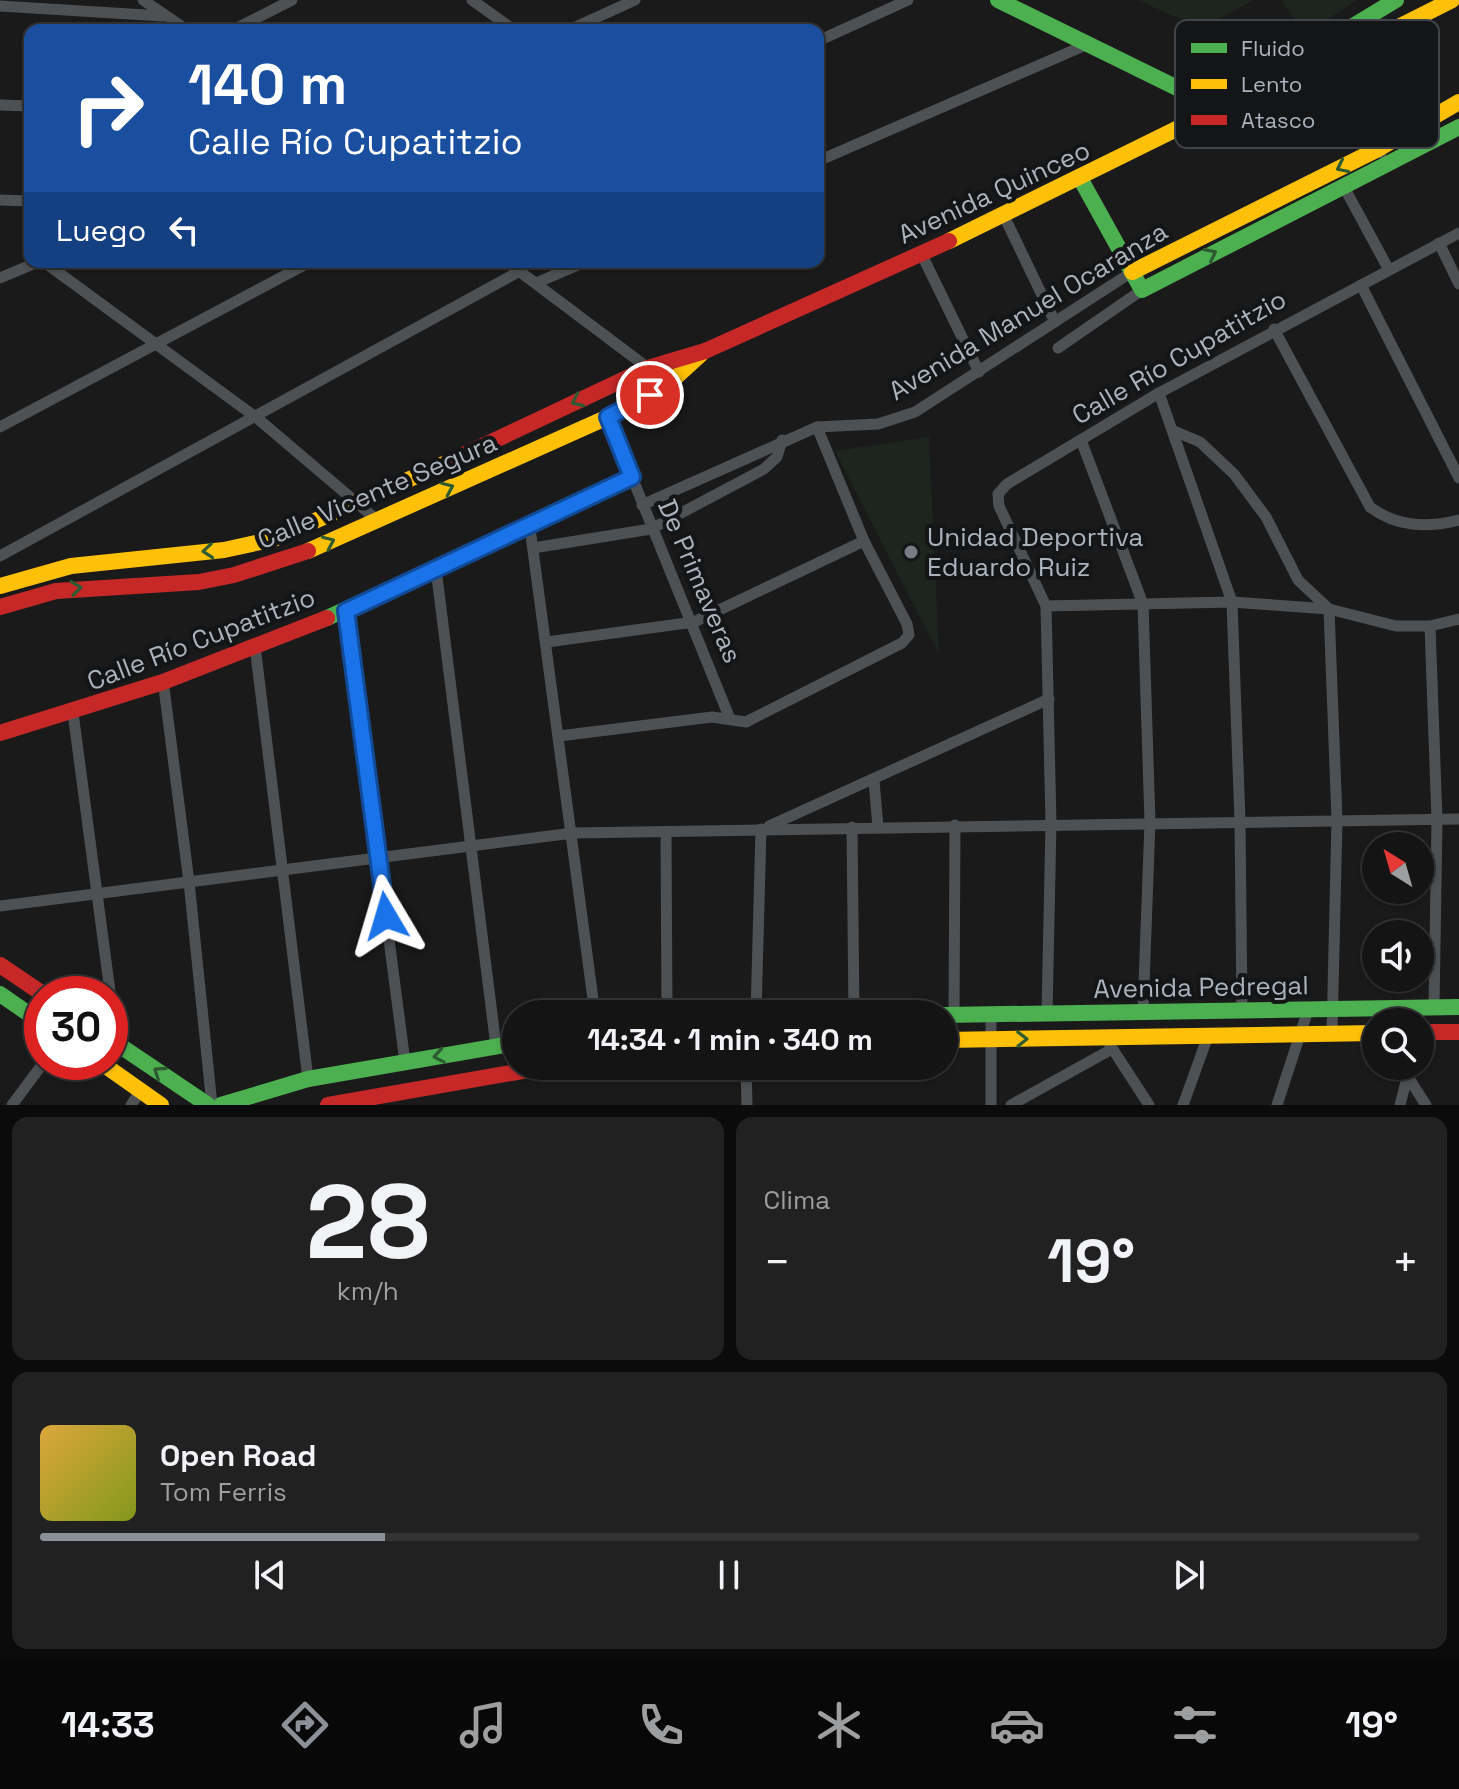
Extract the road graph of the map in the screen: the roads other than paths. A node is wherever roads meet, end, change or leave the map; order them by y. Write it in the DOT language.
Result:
graph roads {
  1 [pos="143,0"];
  2 [pos="292,0"];
  3 [pos="472,0"];
  4 [pos="635,0"];
  5 [pos="908,0"];
  6 [pos="998,0"];
  7 [pos="1396,0"];
  8 [pos="1452,0"];
  9 [pos="0,6"];
  10 [pos="162,16"];
  11 [pos="1363,20"];
  12 [pos="1412,20"];
  13 [pos="176,24"];
  14 [pos="245,24"];
  15 [pos="506,24"];
  16 [pos="582,24"];
  17 [pos="824,38"];
  18 [pos="1088,44"];
  19 [pos="1175,87"];
  20 [pos="1459,102"];
  21 [pos="0,105"];
  22 [pos="24,106"];
  23 [pos="1439,114"];
  24 [pos="1459,127"];
  25 [pos="1175,131"];
  26 [pos="1439,138"];
  27 [pos="1419,148"];
  28 [pos="1378,149"];
  29 [pos="824,158"];
  30 [pos="1387,165"];
  31 [pos="1080,178"];
  32 [pos="1344,187"];
  33 [pos="0,200"];
  34 [pos="24,201"];
  35 [pos="1004,216"];
  36 [pos="1459,233"];
  37 [pos="1439,243"];
  38 [pos="921,253"];
  39 [pos="26,268"];
  40 [pos="49,268"];
  41 [pos="299,268"];
  42 [pos="516,268"];
  43 [pos="571,268"];
  44 [pos="1389,270"];
  45 [pos="520,271"];
  46 [pos="1132,272"];
  47 [pos="0,278"];
  48 [pos="536,283"];
  49 [pos="1459,284"];
  50 [pos="1361,285"];
  51 [pos="1142,290"];
  52 [pos="1055,322"];
  53 [pos="1274,329"];
  54 [pos="158,345"];
  55 [pos="1058,348"];
  56 [pos="705,351"];
  57 [pos="648,368"];
  58 [pos="979,372"];
  59 [pos="666,386"];
  60 [pos="1159,393"];
  61 [pos="608,417"];
  62 [pos="257,418"];
  63 [pos="0,427"];
  64 [pos="817,427"];
  65 [pos="1174,431"];
  66 [pos="782,440"];
  67 [pos="1081,440"];
  68 [pos="632,477"];
  69 [pos="1459,478"];
  70 [pos="359,504"];
  71 [pos="642,505"];
  72 [pos="377,520"];
  73 [pos="1459,520"];
  74 [pos="530,528"];
  75 [pos="651,529"];
  76 [pos="864,541"];
  77 [pos="533,548"];
  78 [pos="0,556"];
  79 [pos="436,569"];
  80 [pos="42,574"];
  81 [pos="1,582"];
  82 [pos="46,593"];
  83 [pos="1232,602"];
  84 [pos="1143,604"];
  85 [pos="1046,606"];
  86 [pos="0,607"];
  87 [pos="1329,609"];
  88 [pos="346,611"];
  89 [pos="1459,619"];
  90 [pos="694,622"];
  91 [pos="1430,626"];
  92 [pos="547,642"];
  93 [pos="255,646"];
  94 [pos="163,680"];
  95 [pos="1049,699"];
  96 [pos="73,713"];
  97 [pos="730,719"];
  98 [pos="0,733"];
  99 [pos="559,736"];
  100 [pos="874,781"];
  101 [pos="1459,819"];
  102 [pos="1337,820"];
  103 [pos="1437,820"];
  104 [pos="1240,821"];
  105 [pos="1150,822"];
  106 [pos="1051,823"];
  107 [pos="955,825"];
  108 [pos="852,827"];
  109 [pos="878,827"];
  110 [pos="761,829"];
  111 [pos="666,832"];
  112 [pos="573,833"];
  113 [pos="469,847"];
  114 [pos="379,858"];
  115 [pos="284,870"];
  116 [pos="189,882"];
  117 [pos="99,894"];
  118 [pos="0,906"];
  119 [pos="0,965"];
  120 [pos="107,976"];
  121 [pos="24,981"];
  122 [pos="0,994"];
  123 [pos="593,1000"];
  124 [pos="667,1000"];
  125 [pos="756,1000"];
  126 [pos="854,1000"];
  127 [pos="949,1000"];
  128 [pos="1434,1007"];
  129 [pos="1459,1007"];
  130 [pos="1335,1009"];
  131 [pos="1242,1010"];
  132 [pos="1308,1010"];
  133 [pos="24,1011"];
  134 [pos="1143,1011"];
  135 [pos="1047,1013"];
  136 [pos="991,1014"];
  137 [pos="958,1015"];
  138 [pos="1434,1032"];
  139 [pos="1459,1032"];
  140 [pos="1332,1033"];
  141 [pos="1362,1033"];
  142 [pos="1303,1034"];
  143 [pos="1208,1036"];
  144 [pos="991,1039"];
  145 [pos="958,1040"];
  146 [pos="1109,1043"];
  147 [pos="502,1045"];
  148 [pos="496,1046"];
  149 [pos="128,1050"];
  150 [pos="405,1062"];
  151 [pos="502,1077"];
  152 [pos="308,1079"];
  153 [pos="31,1080"];
  154 [pos="126,1080"];
  155 [pos="746,1080"];
  156 [pos="1407,1080"];
  157 [pos="1413,1080"];
  158 [pos="141,1090"];
  159 [pos="398,1099"];
  160 [pos="12,1105"];
  161 [pos="131,1105"];
  162 [pos="161,1105"];
  163 [pos="210,1105"];
  164 [pos="221,1105"];
  165 [pos="328,1105"];
  166 [pos="747,1105"];
  167 [pos="991,1105"];
  168 [pos="1011,1105"];
  169 [pos="1149,1105"];
  170 [pos="1183,1105"];
  171 [pos="1277,1105"];
  172 [pos="1400,1105"];
  173 [pos="1426,1105"];
  1 -- 10 [label="street"];
  2 -- 14 [label="street"];
  3 -- 15 [label="street"];
  4 -- 16 [label="street"];
  5 -- 17 [label="street"];
  6 -- 18 [label="street"];
  7 -- 11 [label="street, Avenida Quinceo"];
  8 -- 12 [label="street, Avenida Quinceo"];
  9 -- 10 [label="street"];
  10 -- 13 [label="street"];
  18 -- 19 [label="street"];
  18 -- 29 [label="street"];
  20 -- 23 [label="street, Avenida Manuel Ocaranza"];
  21 -- 22 [label="street"];
  24 -- 26 [label="street, Avenida Manuel Ocaranza"];
  25 -- 31 [label="street, Avenida Quinceo"];
  27 -- 30 [label="street, Avenida Manuel Ocaranza"];
  28 -- 30 [label="street"];
  28 -- 46 [label="street, Avenida Manuel Ocaranza, one-way"];
  30 -- 32 [label="street, Avenida Manuel Ocaranza"];
  31 -- 35 [label="street, Avenida Quinceo"];
  31 -- 46 [label="street"];
  32 -- 44 [label="street"];
  51 -- 32 [label="street, Avenida Manuel Ocaranza, one-way"];
  33 -- 34 [label="street"];
  35 -- 38 [label="street, Avenida Quinceo"];
  35 -- 52 [label="street"];
  36 -- 37 [label="street, Calle Río Cupatitzio"];
  37 -- 44 [label="street, Calle Río Cupatitzio"];
  37 -- 49 [label="street"];
  38 -- 56 [label="street, Avenida Quinceo"];
  38 -- 58 [label="street"];
  39 -- 47 [label="street"];
  40 -- 54 [label="street"];
  41 -- 54 [label="street"];
  42 -- 45 [label="street"];
  43 -- 48 [label="street"];
  44 -- 50 [label="street, Calle Río Cupatitzio"];
  45 -- 48 [label="street"];
  45 -- 62 [label="street"];
  46 -- 51 [label="street"];
  46 -- 52 [label="street, Avenida Manuel Ocaranza"];
  48 -- 57 [label="street"];
  50 -- 53 [label="street, Calle Río Cupatitzio"];
  50 -- 69 [label="street"];
  51 -- 55 [label="street, Avenida Manuel Ocaranza"];
  52 -- 58 [label="street, Avenida Manuel Ocaranza"];
  53 -- 60 [label="street, Calle Río Cupatitzio"];
  53 -- 73 [label="street"];
  54 -- 62 [label="street"];
  54 -- 63 [label="street"];
  56 -- 57 [label="street, Avenida Quinceo"];
  56 -- 59 [label="street, Avenida Quinceo"];
  57 -- 59 [label="street"];
  57 -- 70 [label="street, Calle Vicente Segura, one-way"];
  58 -- 64 [label="street, Avenida Manuel Ocaranza"];
  59 -- 61 [label="street, Calle Vicente Segura"];
  60 -- 65 [label="street"];
  60 -- 67 [label="street, Calle Río Cupatitzio"];
  61 -- 68 [label="street, De Primaveras"];
  72 -- 61 [label="street, Calle Vicente Segura, one-way"];
  62 -- 70 [label="street"];
  62 -- 78 [label="street"];
  64 -- 66 [label="street, Avenida Manuel Ocaranza"];
  64 -- 76 [label="street"];
  65 -- 83 [label="street"];
  65 -- 87 [label="street"];
  66 -- 71 [label="street, Avenida Manuel Ocaranza"];
  66 -- 75 [label="street"];
  67 -- 84 [label="street"];
  67 -- 85 [label="street, Calle Río Cupatitzio"];
  68 -- 71 [label="street, De Primaveras"];
  68 -- 74 [label="street, Calle Río Cupatitzio"];
  70 -- 72 [label="street"];
  70 -- 80 [label="street, Calle Vicente Segura, one-way"];
  71 -- 75 [label="street, De Primaveras"];
  82 -- 72 [label="street, Calle Vicente Segura, one-way"];
  74 -- 77 [label="street"];
  74 -- 79 [label="street, Calle Río Cupatitzio"];
  75 -- 77 [label="street"];
  75 -- 90 [label="street, De Primaveras"];
  76 -- 90 [label="street"];
  76 -- 97 [label="street"];
  77 -- 92 [label="street"];
  79 -- 88 [label="street, Calle Río Cupatitzio"];
  79 -- 113 [label="street"];
  80 -- 81 [label="street, Calle Vicente Segura"];
  80 -- 82 [label="street"];
  82 -- 86 [label="street, Calle Vicente Segura"];
  83 -- 84 [label="street"];
  83 -- 87 [label="street"];
  83 -- 104 [label="street"];
  84 -- 85 [label="street"];
  84 -- 105 [label="street"];
  85 -- 95 [label="street"];
  87 -- 91 [label="street"];
  87 -- 102 [label="street"];
  88 -- 93 [label="street, Calle Río Cupatitzio"];
  88 -- 114 [label="street"];
  89 -- 91 [label="street"];
  90 -- 92 [label="street"];
  90 -- 97 [label="street, De Primaveras"];
  91 -- 103 [label="street"];
  92 -- 99 [label="street"];
  93 -- 94 [label="street, Calle Río Cupatitzio"];
  93 -- 115 [label="street"];
  94 -- 96 [label="street, Calle Río Cupatitzio"];
  94 -- 116 [label="street"];
  95 -- 100 [label="street"];
  95 -- 106 [label="street"];
  96 -- 98 [label="street, Calle Río Cupatitzio"];
  96 -- 117 [label="street"];
  97 -- 99 [label="street"];
  99 -- 112 [label="street"];
  100 -- 109 [label="street"];
  100 -- 110 [label="street"];
  101 -- 103 [label="street"];
  102 -- 103 [label="street"];
  102 -- 104 [label="street"];
  102 -- 130 [label="street"];
  103 -- 128 [label="street"];
  104 -- 105 [label="street"];
  104 -- 131 [label="street"];
  105 -- 106 [label="street"];
  105 -- 134 [label="street"];
  106 -- 107 [label="street"];
  106 -- 135 [label="street"];
  107 -- 109 [label="street"];
  107 -- 127 [label="street"];
  108 -- 109 [label="street"];
  108 -- 110 [label="street"];
  108 -- 126 [label="street"];
  110 -- 111 [label="street"];
  110 -- 125 [label="street"];
  111 -- 112 [label="street"];
  111 -- 124 [label="street"];
  112 -- 113 [label="street"];
  112 -- 123 [label="street"];
  113 -- 114 [label="street"];
  113 -- 148 [label="street"];
  114 -- 115 [label="street"];
  114 -- 150 [label="street"];
  115 -- 116 [label="street"];
  115 -- 152 [label="street"];
  116 -- 117 [label="street"];
  116 -- 163 [label="street"];
  117 -- 118 [label="street"];
  117 -- 120 [label="street"];
  119 -- 121 [label="street"];
  122 -- 133 [label="street"];
  128 -- 129 [label="street, Avenida Pedregal"];
  128 -- 130 [label="street, Avenida Pedregal"];
  130 -- 132 [label="street, Avenida Pedregal"];
  130 -- 140 [label="street"];
  131 -- 132 [label="street, Avenida Pedregal"];
  131 -- 134 [label="street, Avenida Pedregal"];
  132 -- 142 [label="street"];
  134 -- 135 [label="street, Avenida Pedregal"];
  135 -- 136 [label="street, Avenida Pedregal"];
  136 -- 137 [label="street, Avenida Pedregal"];
  136 -- 144 [label="street"];
  138 -- 139 [label="street"];
  140 -- 141 [label="street, Avenida Pedregal"];
  140 -- 142 [label="street, Avenida Pedregal"];
  142 -- 143 [label="street, Avenida Pedregal"];
  142 -- 171 [label="street"];
  143 -- 146 [label="street, Avenida Pedregal"];
  143 -- 170 [label="street"];
  144 -- 145 [label="street, Avenida Pedregal"];
  144 -- 146 [label="street, Avenida Pedregal, one-way"];
  144 -- 167 [label="street"];
  146 -- 168 [label="street"];
  146 -- 169 [label="street"];
  147 -- 148 [label="street"];
  148 -- 150 [label="street, one-way"];
  163 -- 149 [label="street, one-way"];
  150 -- 152 [label="street"];
  151 -- 159 [label="street"];
  152 -- 164 [label="street"];
  153 -- 160 [label="street"];
  154 -- 158 [label="street"];
  155 -- 166 [label="street"];
  156 -- 172 [label="street"];
  157 -- 173 [label="street"];
  158 -- 161 [label="street"];
  158 -- 162 [label="street"];
  159 -- 165 [label="street"];
}
